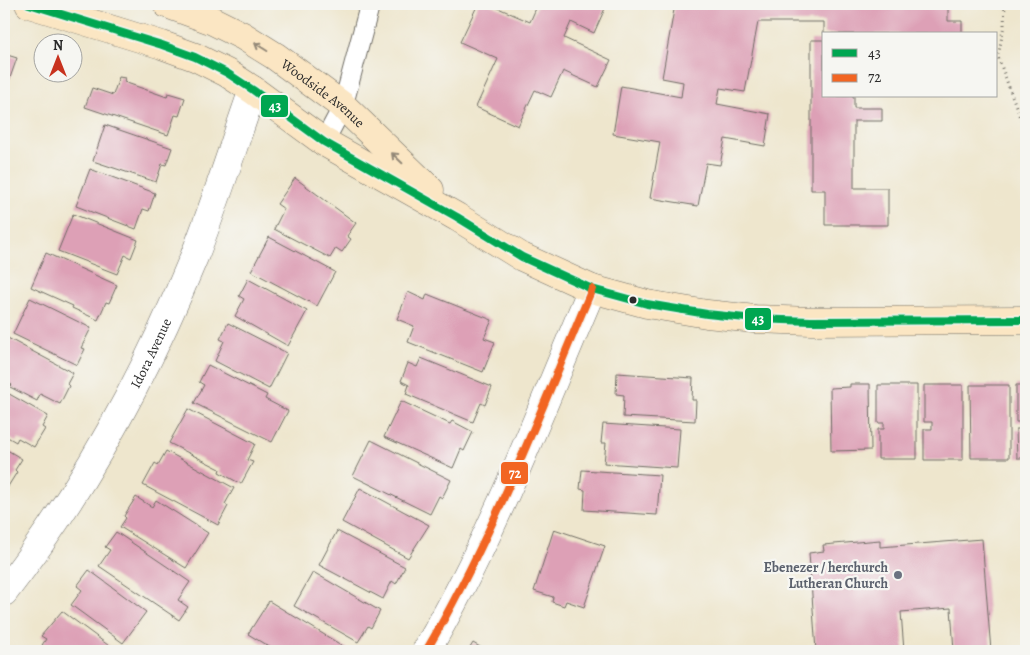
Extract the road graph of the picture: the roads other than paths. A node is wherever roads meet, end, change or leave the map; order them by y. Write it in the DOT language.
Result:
graph roads {
  1 [pos="29,4"];
  2 [pos="167,4"];
  3 [pos="370,4"];
  4 [pos="253,90"];
  5 [pos="343,106"];
  6 [pos="324,142"];
  7 [pos="457,217"];
  8 [pos="592,289"];
  9 [pos="1026,320"];
  10 [pos="4,592"];
  11 [pos="426,651"];
  1 -- 4 [label="main road, Woodside Avenue"];
  5 -- 2 [label="main road, Woodside Avenue, one-way"];
  3 -- 5 [label="lane"];
  4 -- 6 [label="main road, Woodside Avenue"];
  4 -- 10 [label="street, Idora Avenue"];
  5 -- 6 [label="lane"];
  7 -- 5 [label="main road, Woodside Avenue, one-way"];
  6 -- 7 [label="main road, Woodside Avenue"];
  7 -- 8 [label="main road, Woodside Avenue"];
  8 -- 9 [label="main road, Woodside Avenue"];
  8 -- 11 [label="street"];
}
